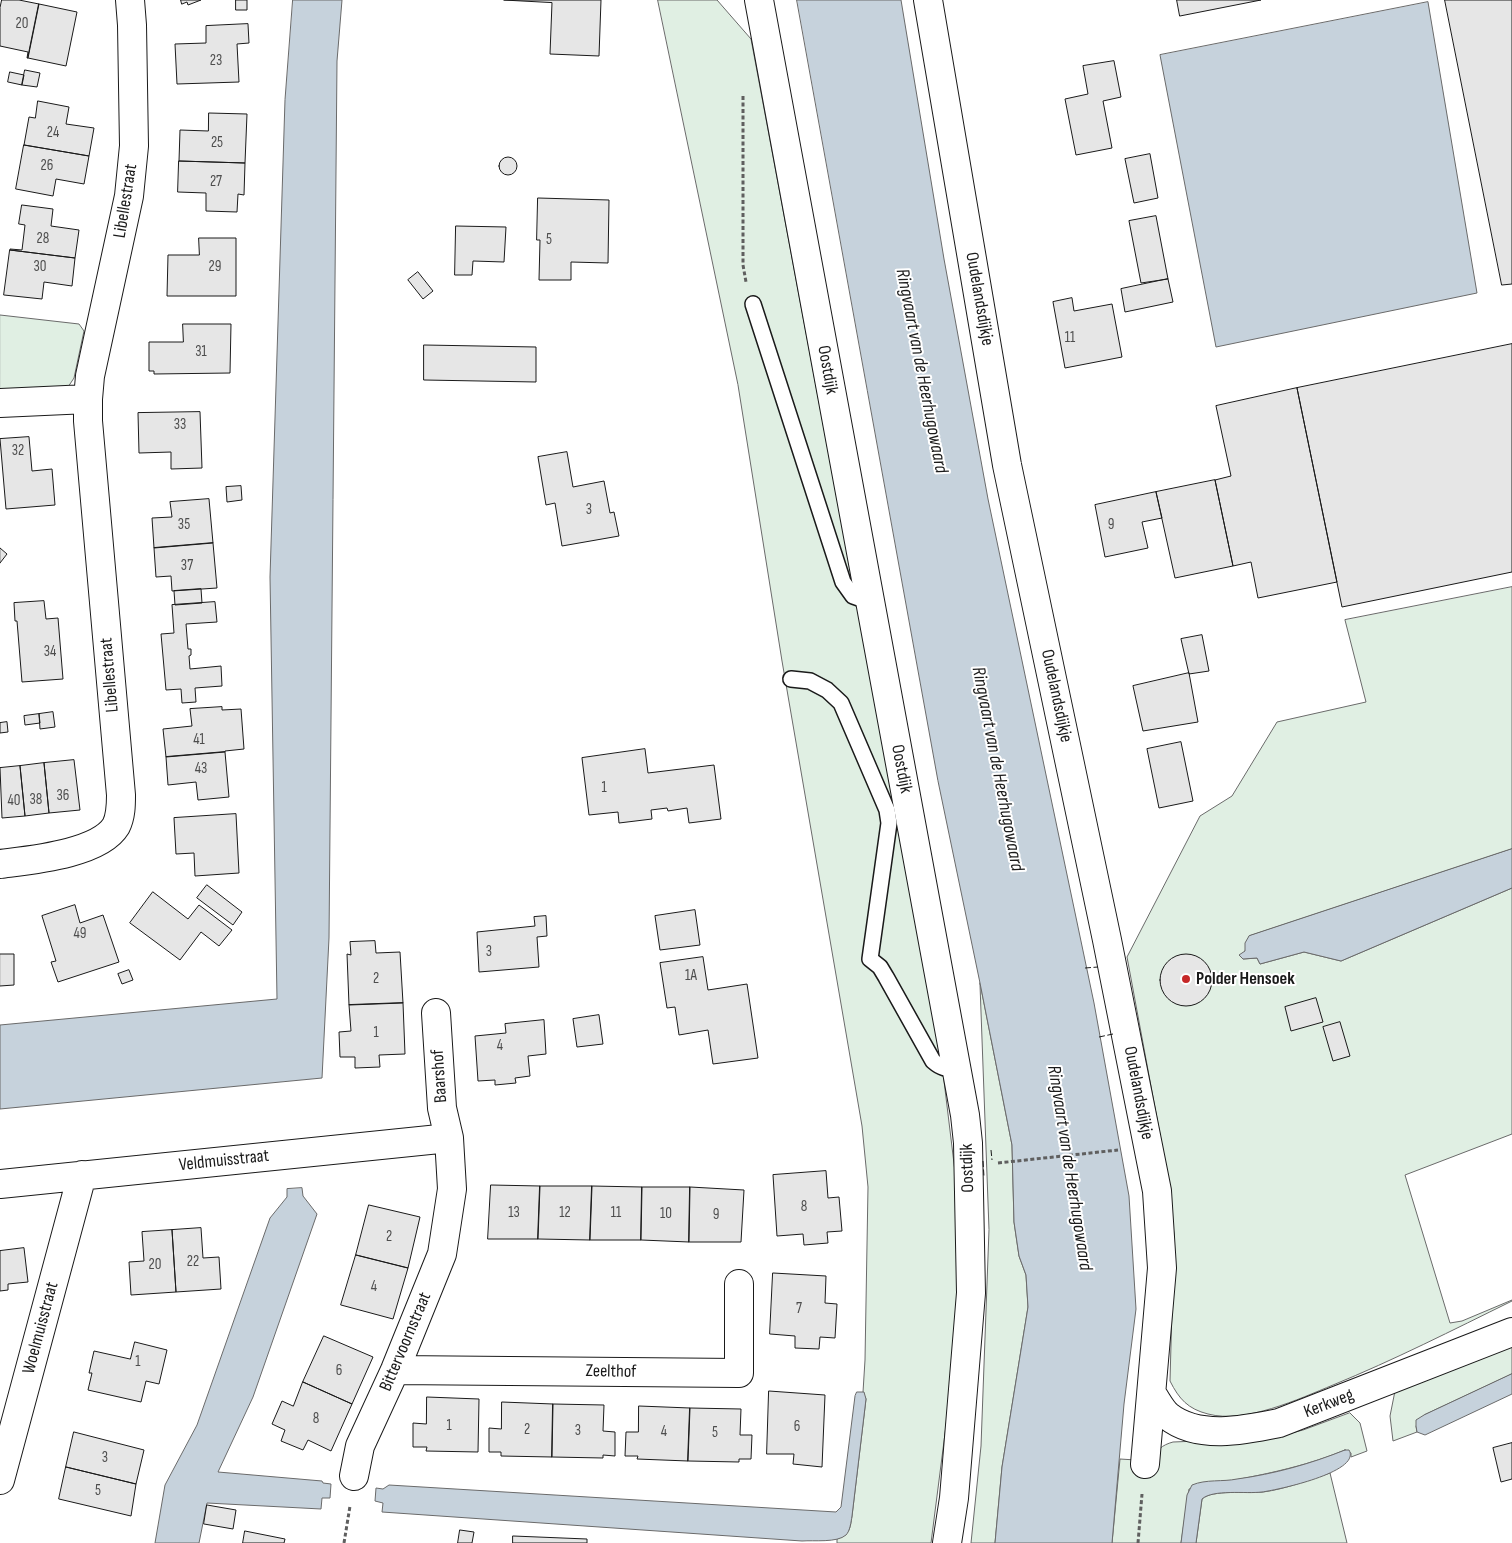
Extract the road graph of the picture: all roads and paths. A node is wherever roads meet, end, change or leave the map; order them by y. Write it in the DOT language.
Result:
graph roads {
  1 [pos="130,0"];
  2 [pos="759,0"];
  3 [pos="928,0"];
  4 [pos="743,93"];
  5 [pos="753,304"];
  6 [pos="88,400"];
  7 [pos="0,403"];
  8 [pos="870,602"];
  9 [pos="790,679"];
  10 [pos="897,808"];
  11 [pos="0,864"];
  12 [pos="436,1013"];
  13 [pos="957,1070"];
  14 [pos="448,1138"];
  15 [pos="1127,1149"];
  16 [pos="1004,1162"];
  17 [pos="82,1175"];
  18 [pos="0,1184"];
  19 [pos="738,1284"];
  20 [pos="1512,1332"];
  21 [pos="395,1370"];
  22 [pos="1152,1394"];
  23 [pos="1146,1464"];
  24 [pos="354,1476"];
  25 [pos="0,1480"];
  26 [pos="344,1543"];
  27 [pos="947,1543"];
  28 [pos="1138,1543"];
  1 -- 6 [label="street, Libellestraat"];
  2 -- 8 [label="street, Oostdijk"];
  3 -- 22 [label="street, Oudelandsdijkje"];
  4 -- 5 [label="path"];
  5 -- 8 [label="lane"];
  6 -- 7 [label="street"];
  6 -- 11 [label="street, Libellestraat"];
  8 -- 10 [label="street, Oostdijk"];
  9 -- 10 [label="lane"];
  10 -- 13 [label="street, Oostdijk"];
  10 -- 13 [label="lane"];
  12 -- 14 [label="street, Baarshof"];
  13 -- 27 [label="street, Oostdijk"];
  14 -- 17 [label="street, Veldmuisstraat"];
  14 -- 21 [label="street, Bittervoornstraat"];
  15 -- 16 [label="path"];
  17 -- 18 [label="street, Veldmuisstraat"];
  17 -- 25 [label="street, Woelmuisstraat"];
  19 -- 21 [label="street, Zeelthof"];
  20 -- 22 [label="street, Kerkweg"];
  21 -- 24 [label="street, Bittervoornstraat"];
  22 -- 23 [label="street, Oudelandsdijkje"];
  23 -- 28 [label="path"];
  24 -- 26 [label="path"];
}
